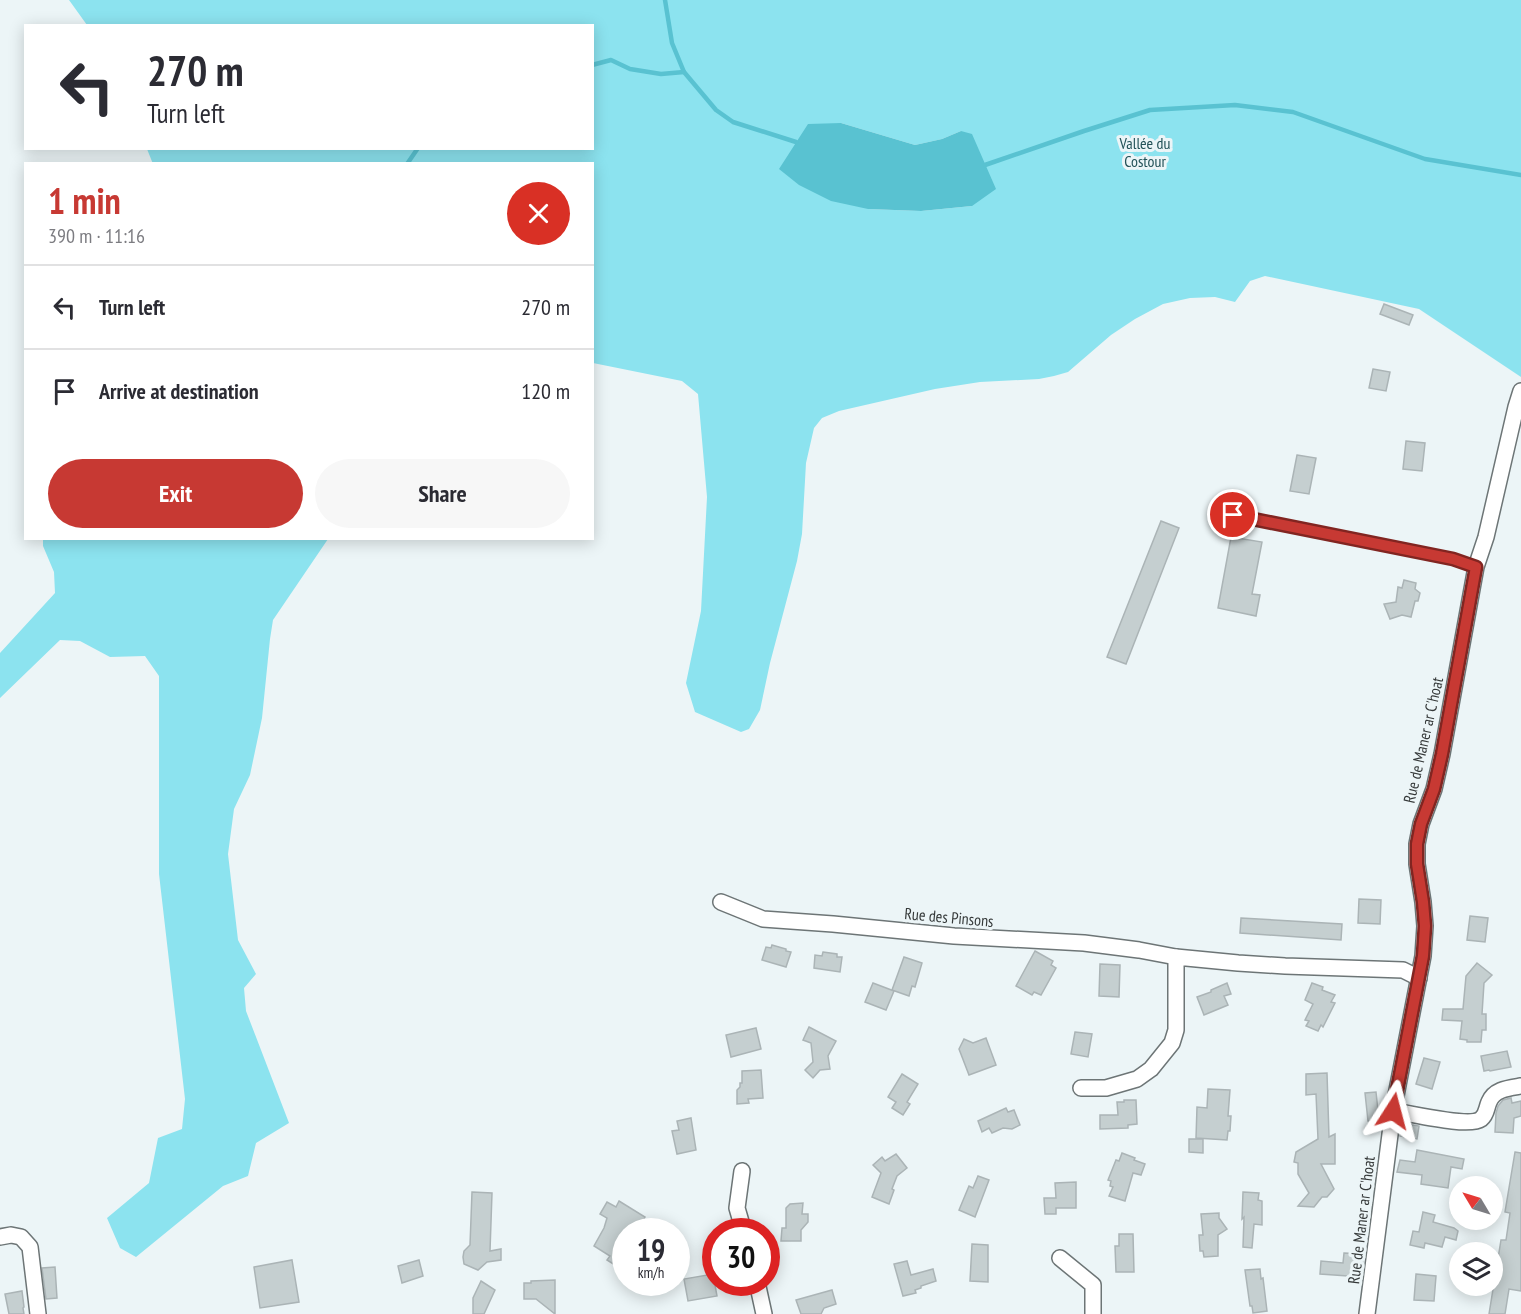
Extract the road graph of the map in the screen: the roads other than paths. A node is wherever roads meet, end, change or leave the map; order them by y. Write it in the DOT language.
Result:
graph roads {
  1 [pos="1521,391"];
  2 [pos="1233,515"];
  3 [pos="1476,567"];
  4 [pos="721,902"];
  5 [pos="1176,957"];
  6 [pos="1419,978"];
  7 [pos="1521,1086"];
  8 [pos="1081,1088"];
  9 [pos="1393,1111"];
  10 [pos="742,1171"];
  11 [pos="740,1218"];
  12 [pos="0,1237"];
  13 [pos="1060,1258"];
  14 [pos="760,1296"];
  15 [pos="39,1314"];
  16 [pos="764,1314"];
  17 [pos="1093,1314"];
  18 [pos="1367,1314"];
  1 -- 3 [label="street, Rue de Maner ar C'hoat"];
  2 -- 3 [label="lane"];
  3 -- 6 [label="street, Rue de Maner ar C'hoat"];
  4 -- 5 [label="street, Rue des Pinsons"];
  5 -- 6 [label="street, Rue des Pinsons"];
  5 -- 8 [label="street"];
  6 -- 9 [label="street, Rue de Maner ar C'hoat"];
  7 -- 9 [label="street"];
  9 -- 18 [label="street, Rue de Maner ar C'hoat"];
  10 -- 11 [label="street"];
  12 -- 15 [label="street"];
  13 -- 17 [label="street"];
  14 -- 16 [label="street"];
}
